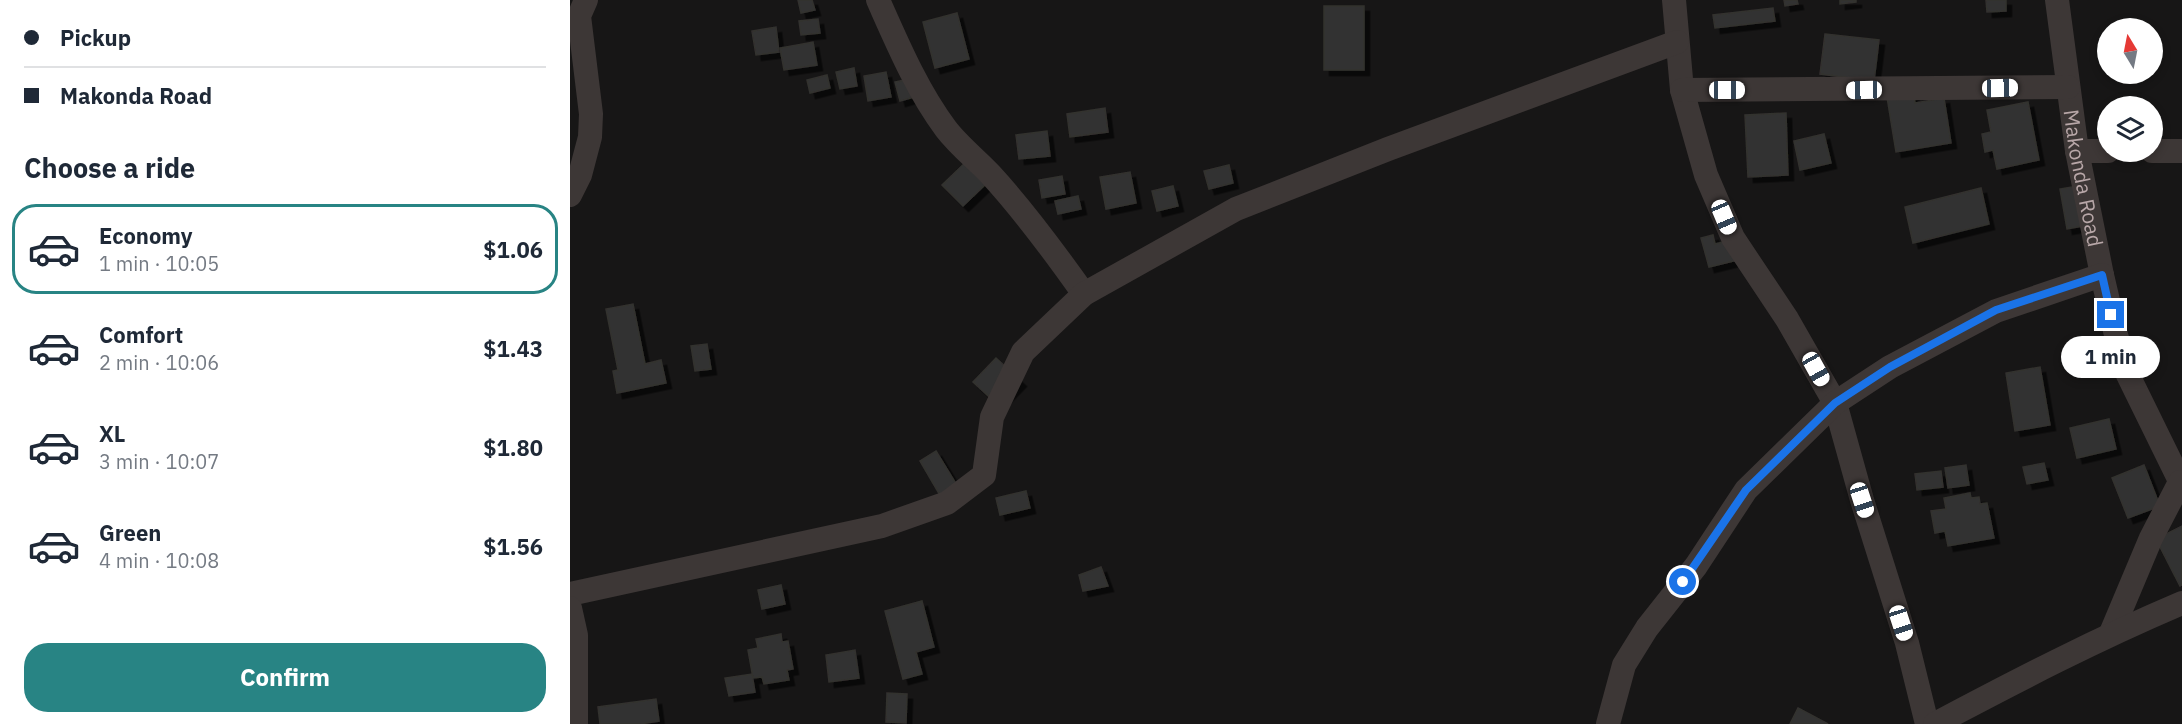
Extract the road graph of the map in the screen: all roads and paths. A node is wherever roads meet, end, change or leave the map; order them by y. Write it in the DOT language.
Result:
graph roads {
  1 [pos="878,0"];
  2 [pos="1674,0"];
  3 [pos="2057,0"];
  4 [pos="578,10"];
  5 [pos="1677,42"];
  6 [pos="2068,87"];
  7 [pos="1682,90"];
  8 [pos="2077,151"];
  9 [pos="2097,151"];
  10 [pos="2163,151"];
  11 [pos="2182,152"];
  12 [pos="570,195"];
  13 [pos="2102,275"];
  14 [pos="1084,294"];
  15 [pos="1835,403"];
  16 [pos="2181,483"];
  17 [pos="570,594"];
  18 [pos="2182,603"];
  19 [pos="570,608"];
  20 [pos="2111,633"];
  21 [pos="576,724"];
  22 [pos="1608,724"];
  23 [pos="1927,724"];
  24 [pos="1935,724"];
  1 -- 14 [label="street"];
  2 -- 5 [label="street"];
  3 -- 6 [label="street, Makonda Road"];
  4 -- 12 [label="street"];
  5 -- 7 [label="street"];
  5 -- 14 [label="street"];
  6 -- 7 [label="street"];
  6 -- 8 [label="street, Makonda Road"];
  7 -- 15 [label="street"];
  8 -- 9 [label="street"];
  8 -- 13 [label="street, Makonda Road"];
  10 -- 11 [label="street"];
  13 -- 15 [label="street"];
  13 -- 16 [label="street, Makonda Road"];
  14 -- 17 [label="street"];
  15 -- 22 [label="street"];
  15 -- 23 [label="street"];
  16 -- 20 [label="street"];
  18 -- 20 [label="street"];
  19 -- 21 [label="street"];
  20 -- 24 [label="street"];
}
